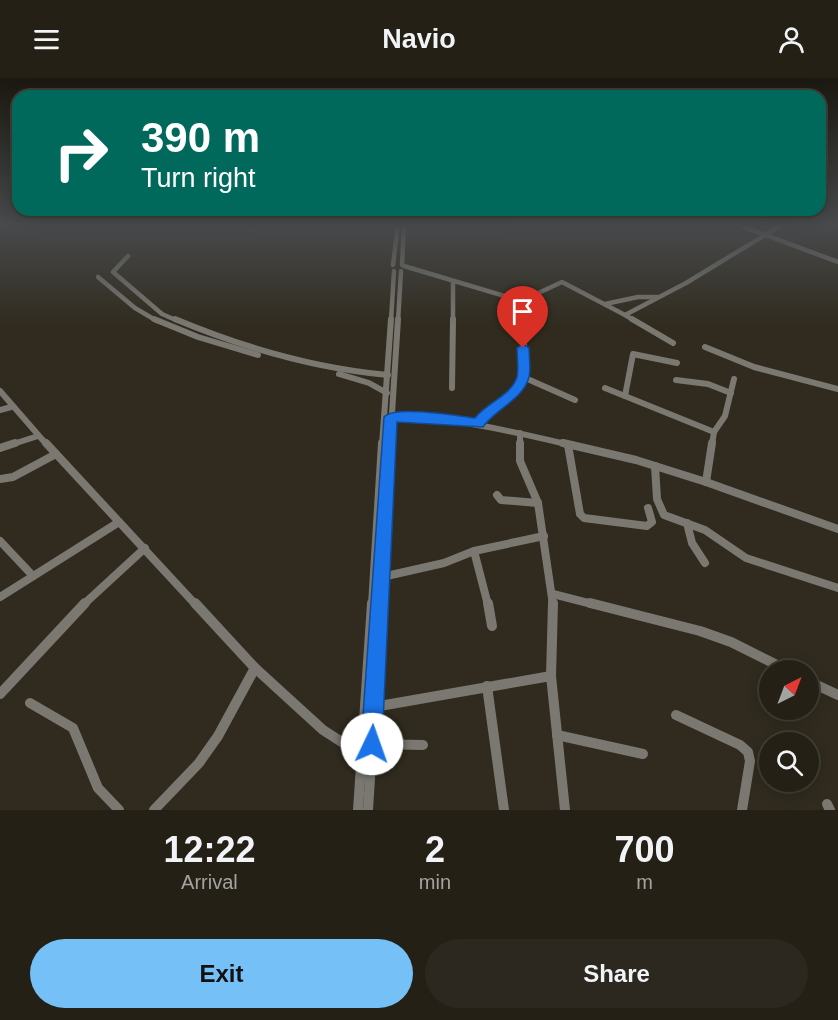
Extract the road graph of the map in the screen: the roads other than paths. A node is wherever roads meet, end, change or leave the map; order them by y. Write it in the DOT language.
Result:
graph roads {
  1 [pos="126,258"];
  2 [pos="400,258"];
  3 [pos="401,258"];
  4 [pos="726,258"];
  5 [pos="400,268"];
  6 [pos="98,277"];
  7 [pos="453,282"];
  8 [pos="661,296"];
  9 [pos="521,301"];
  10 [pos="605,304"];
  11 [pos="625,315"];
  12 [pos="673,343"];
  13 [pos="705,347"];
  14 [pos="677,363"];
  15 [pos="371,374"];
  16 [pos="385,374"];
  17 [pos="523,377"];
  18 [pos="734,379"];
  19 [pos="676,380"];
  20 [pos="369,383"];
  21 [pos="379,387"];
  22 [pos="452,388"];
  23 [pos="605,388"];
  24 [pos="838,389"];
  25 [pos="0,391"];
  26 [pos="387,393"];
  27 [pos="731,393"];
  28 [pos="625,396"];
  29 [pos="575,400"];
  30 [pos="11,407"];
  31 [pos="0,410"];
  32 [pos="391,417"];
  33 [pos="479,424"];
  34 [pos="714,432"];
  35 [pos="520,433"];
  36 [pos="38,436"];
  37 [pos="568,445"];
  38 [pos="0,448"];
  39 [pos="56,454"];
  40 [pos="655,466"];
  41 [pos="0,479"];
  42 [pos="706,482"];
  43 [pos="497,495"];
  44 [pos="538,503"];
  45 [pos="648,508"];
  46 [pos="118,522"];
  47 [pos="687,523"];
  48 [pos="838,529"];
  49 [pos="544,536"];
  50 [pos="1,544"];
  51 [pos="145,548"];
  52 [pos="474,551"];
  53 [pos="705,563"];
  54 [pos="33,576"];
  55 [pos="382,577"];
  56 [pos="838,588"];
  57 [pos="553,594"];
  58 [pos="0,597"];
  59 [pos="492,626"];
  60 [pos="767,660"];
  61 [pos="255,668"];
  62 [pos="551,676"];
  63 [pos="487,686"];
  64 [pos="819,686"];
  65 [pos="0,694"];
  66 [pos="838,694"];
  67 [pos="30,703"];
  68 [pos="374,707"];
  69 [pos="676,715"];
  70 [pos="557,735"];
  71 [pos="372,744"];
  72 [pos="423,745"];
  73 [pos="643,754"];
  74 [pos="362,755"];
  75 [pos="119,810"];
  76 [pos="154,810"];
  77 [pos="358,810"];
  78 [pos="368,810"];
  79 [pos="504,810"];
  80 [pos="565,810"];
  81 [pos="742,810"];
  1 -- 15 [label="street"];
  2 -- 5 [label="street"];
  3 -- 5 [label="street"];
  4 -- 8 [label="street"];
  5 -- 7 [label="street"];
  5 -- 16 [label="street"];
  5 -- 32 [label="street"];
  6 -- 20 [label="street"];
  7 -- 9 [label="street"];
  7 -- 22 [label="street"];
  8 -- 10 [label="street"];
  8 -- 11 [label="street"];
  9 -- 10 [label="street"];
  9 -- 17 [label="street"];
  10 -- 11 [label="street"];
  11 -- 12 [label="street"];
  13 -- 24 [label="street"];
  14 -- 28 [label="street"];
  15 -- 16 [label="street"];
  15 -- 20 [label="street"];
  16 -- 21 [label="street"];
  16 -- 26 [label="street"];
  17 -- 29 [label="street"];
  17 -- 33 [label="street"];
  18 -- 27 [label="street"];
  19 -- 27 [label="street"];
  20 -- 21 [label="street"];
  21 -- 26 [label="street"];
  23 -- 28 [label="street"];
  25 -- 30 [label="street"];
  26 -- 74 [label="street"];
  27 -- 34 [label="street"];
  28 -- 34 [label="street"];
  30 -- 31 [label="street"];
  30 -- 36 [label="street"];
  32 -- 33 [label="street"];
  32 -- 55 [label="street"];
  33 -- 35 [label="street"];
  34 -- 42 [label="street"];
  35 -- 37 [label="street"];
  35 -- 44 [label="street"];
  36 -- 38 [label="street"];
  36 -- 39 [label="street"];
  37 -- 40 [label="street"];
  37 -- 45 [label="street"];
  39 -- 41 [label="street"];
  39 -- 46 [label="street"];
  40 -- 42 [label="street"];
  40 -- 47 [label="street"];
  42 -- 48 [label="street"];
  43 -- 44 [label="street"];
  44 -- 49 [label="street"];
  46 -- 51 [label="street"];
  46 -- 54 [label="street"];
  47 -- 53 [label="street"];
  47 -- 56 [label="street"];
  49 -- 52 [label="street"];
  49 -- 57 [label="street"];
  50 -- 54 [label="street"];
  51 -- 61 [label="street"];
  51 -- 65 [label="street"];
  52 -- 55 [label="street"];
  52 -- 59 [label="street"];
  54 -- 58 [label="street"];
  55 -- 68 [label="street"];
  57 -- 60 [label="street"];
  57 -- 62 [label="street"];
  61 -- 74 [label="street"];
  61 -- 76 [label="street"];
  62 -- 63 [label="street"];
  62 -- 70 [label="street"];
  63 -- 68 [label="street"];
  63 -- 79 [label="street"];
  64 -- 66 [label="street"];
  67 -- 75 [label="street"];
  68 -- 71 [label="street"];
  69 -- 81 [label="street"];
  70 -- 73 [label="street"];
  70 -- 80 [label="street"];
  71 -- 72 [label="street"];
  71 -- 78 [label="street"];
  74 -- 77 [label="street"];
}
